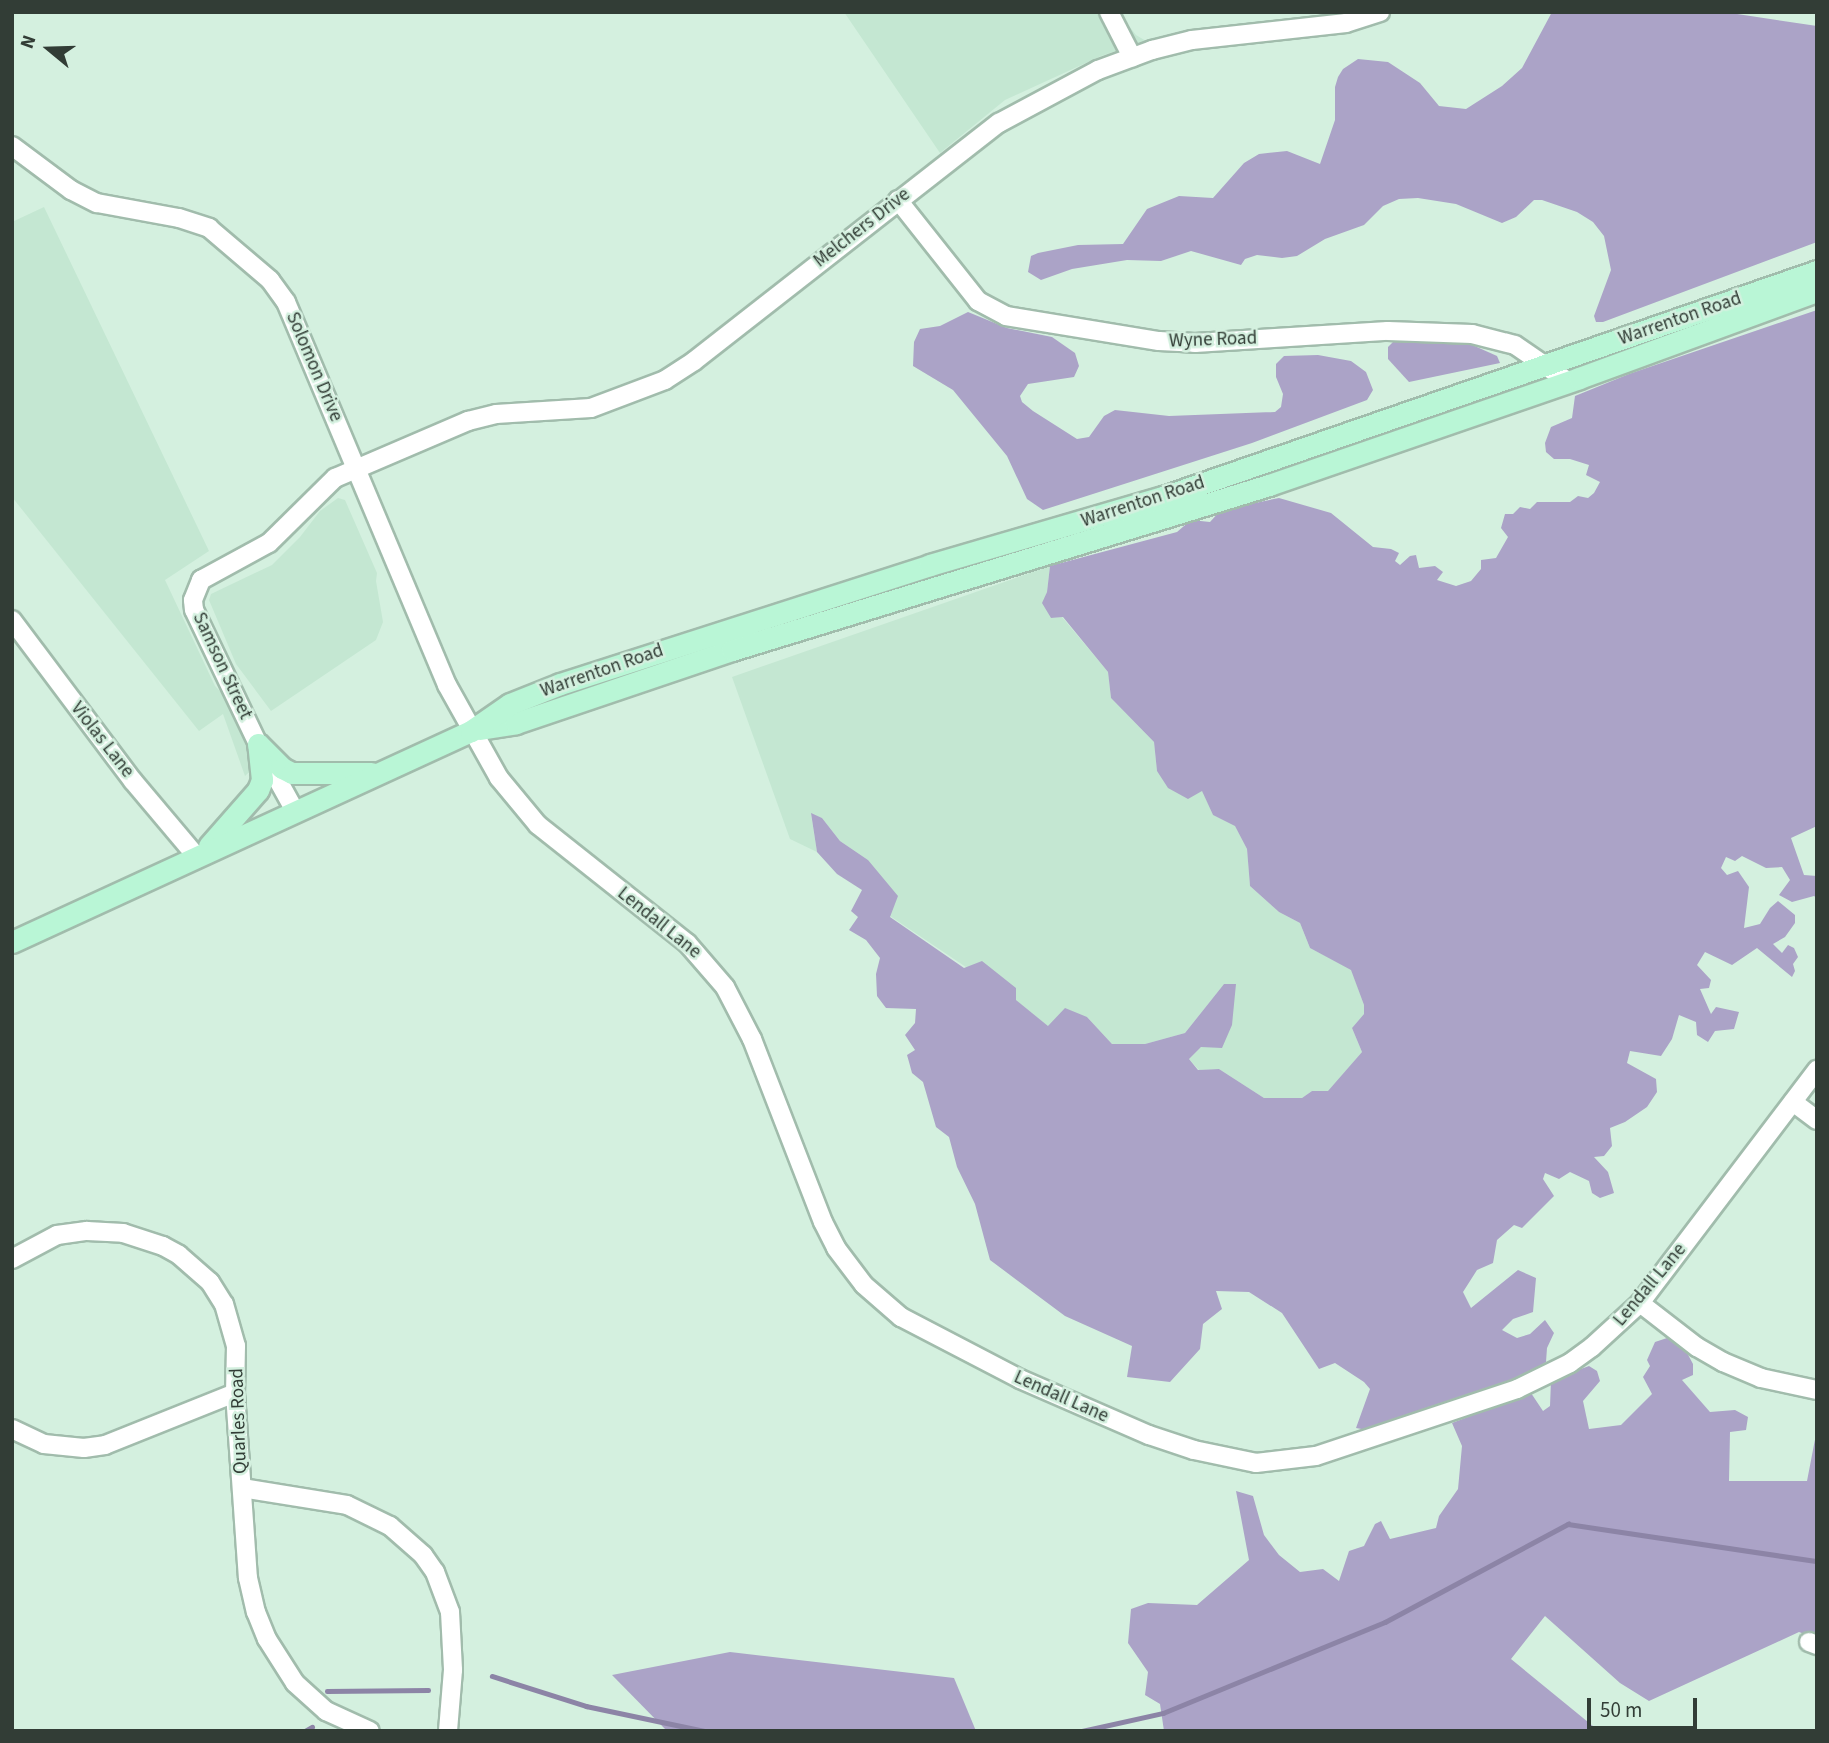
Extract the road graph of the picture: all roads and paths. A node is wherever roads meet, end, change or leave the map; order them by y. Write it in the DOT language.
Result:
graph roads {
  1 [pos="1109,12"];
  2 [pos="1380,12"];
  3 [pos="1132,57"];
  4 [pos="12,146"];
  5 [pos="898,200"];
  6 [pos="1817,271"];
  7 [pos="1817,291"];
  8 [pos="1546,365"];
  9 [pos="1569,382"];
  10 [pos="357,469"];
  11 [pos="12,620"];
  12 [pos="471,731"];
  13 [pos="258,744"];
  14 [pos="379,772"];
  15 [pos="295,811"];
  16 [pos="199,855"];
  17 [pos="12,942"];
  18 [pos="1817,1070"];
  19 [pos="1793,1102"];
  20 [pos="1817,1120"];
  21 [pos="12,1259"];
  22 [pos="1640,1303"];
  23 [pos="1817,1390"];
  24 [pos="236,1393"];
  25 [pos="12,1429"];
  26 [pos="242,1488"];
  27 [pos="370,1731"];
  28 [pos="448,1731"];
  1 -- 3 [label="street"];
  2 -- 3 [label="street, Melchers Drive"];
  3 -- 5 [label="street, Melchers Drive"];
  4 -- 10 [label="street, Solomon Drive"];
  5 -- 8 [label="street, Wyne Road"];
  5 -- 10 [label="street, Melchers Drive"];
  6 -- 8 [label="main road, Warrenton Road"];
  7 -- 9 [label="main road, Warrenton Road"];
  8 -- 9 [label="street, Wyne Road"];
  8 -- 12 [label="main road, Warrenton Road"];
  9 -- 12 [label="main road, Warrenton Road"];
  10 -- 12 [label="street, Solomon Drive"];
  10 -- 13 [label="street, Samson Street"];
  11 -- 16 [label="street, Violas Lane"];
  12 -- 14 [label="main road, Warrenton Road"];
  12 -- 22 [label="street, Lendall Lane"];
  13 -- 14 [label="main road"];
  13 -- 15 [label="street, Samson Street"];
  13 -- 16 [label="main road"];
  14 -- 15 [label="main road, Warrenton Road"];
  15 -- 16 [label="main road, Warrenton Road"];
  16 -- 17 [label="main road, Warrenton Road"];
  18 -- 19 [label="street, Lendall Lane"];
  19 -- 20 [label="street"];
  19 -- 22 [label="street, Lendall Lane"];
  21 -- 24 [label="street, Quarles Road"];
  22 -- 23 [label="street"];
  24 -- 25 [label="street"];
  24 -- 26 [label="street, Quarles Road"];
  26 -- 27 [label="street, Quarles Road"];
  26 -- 28 [label="street"];
}
